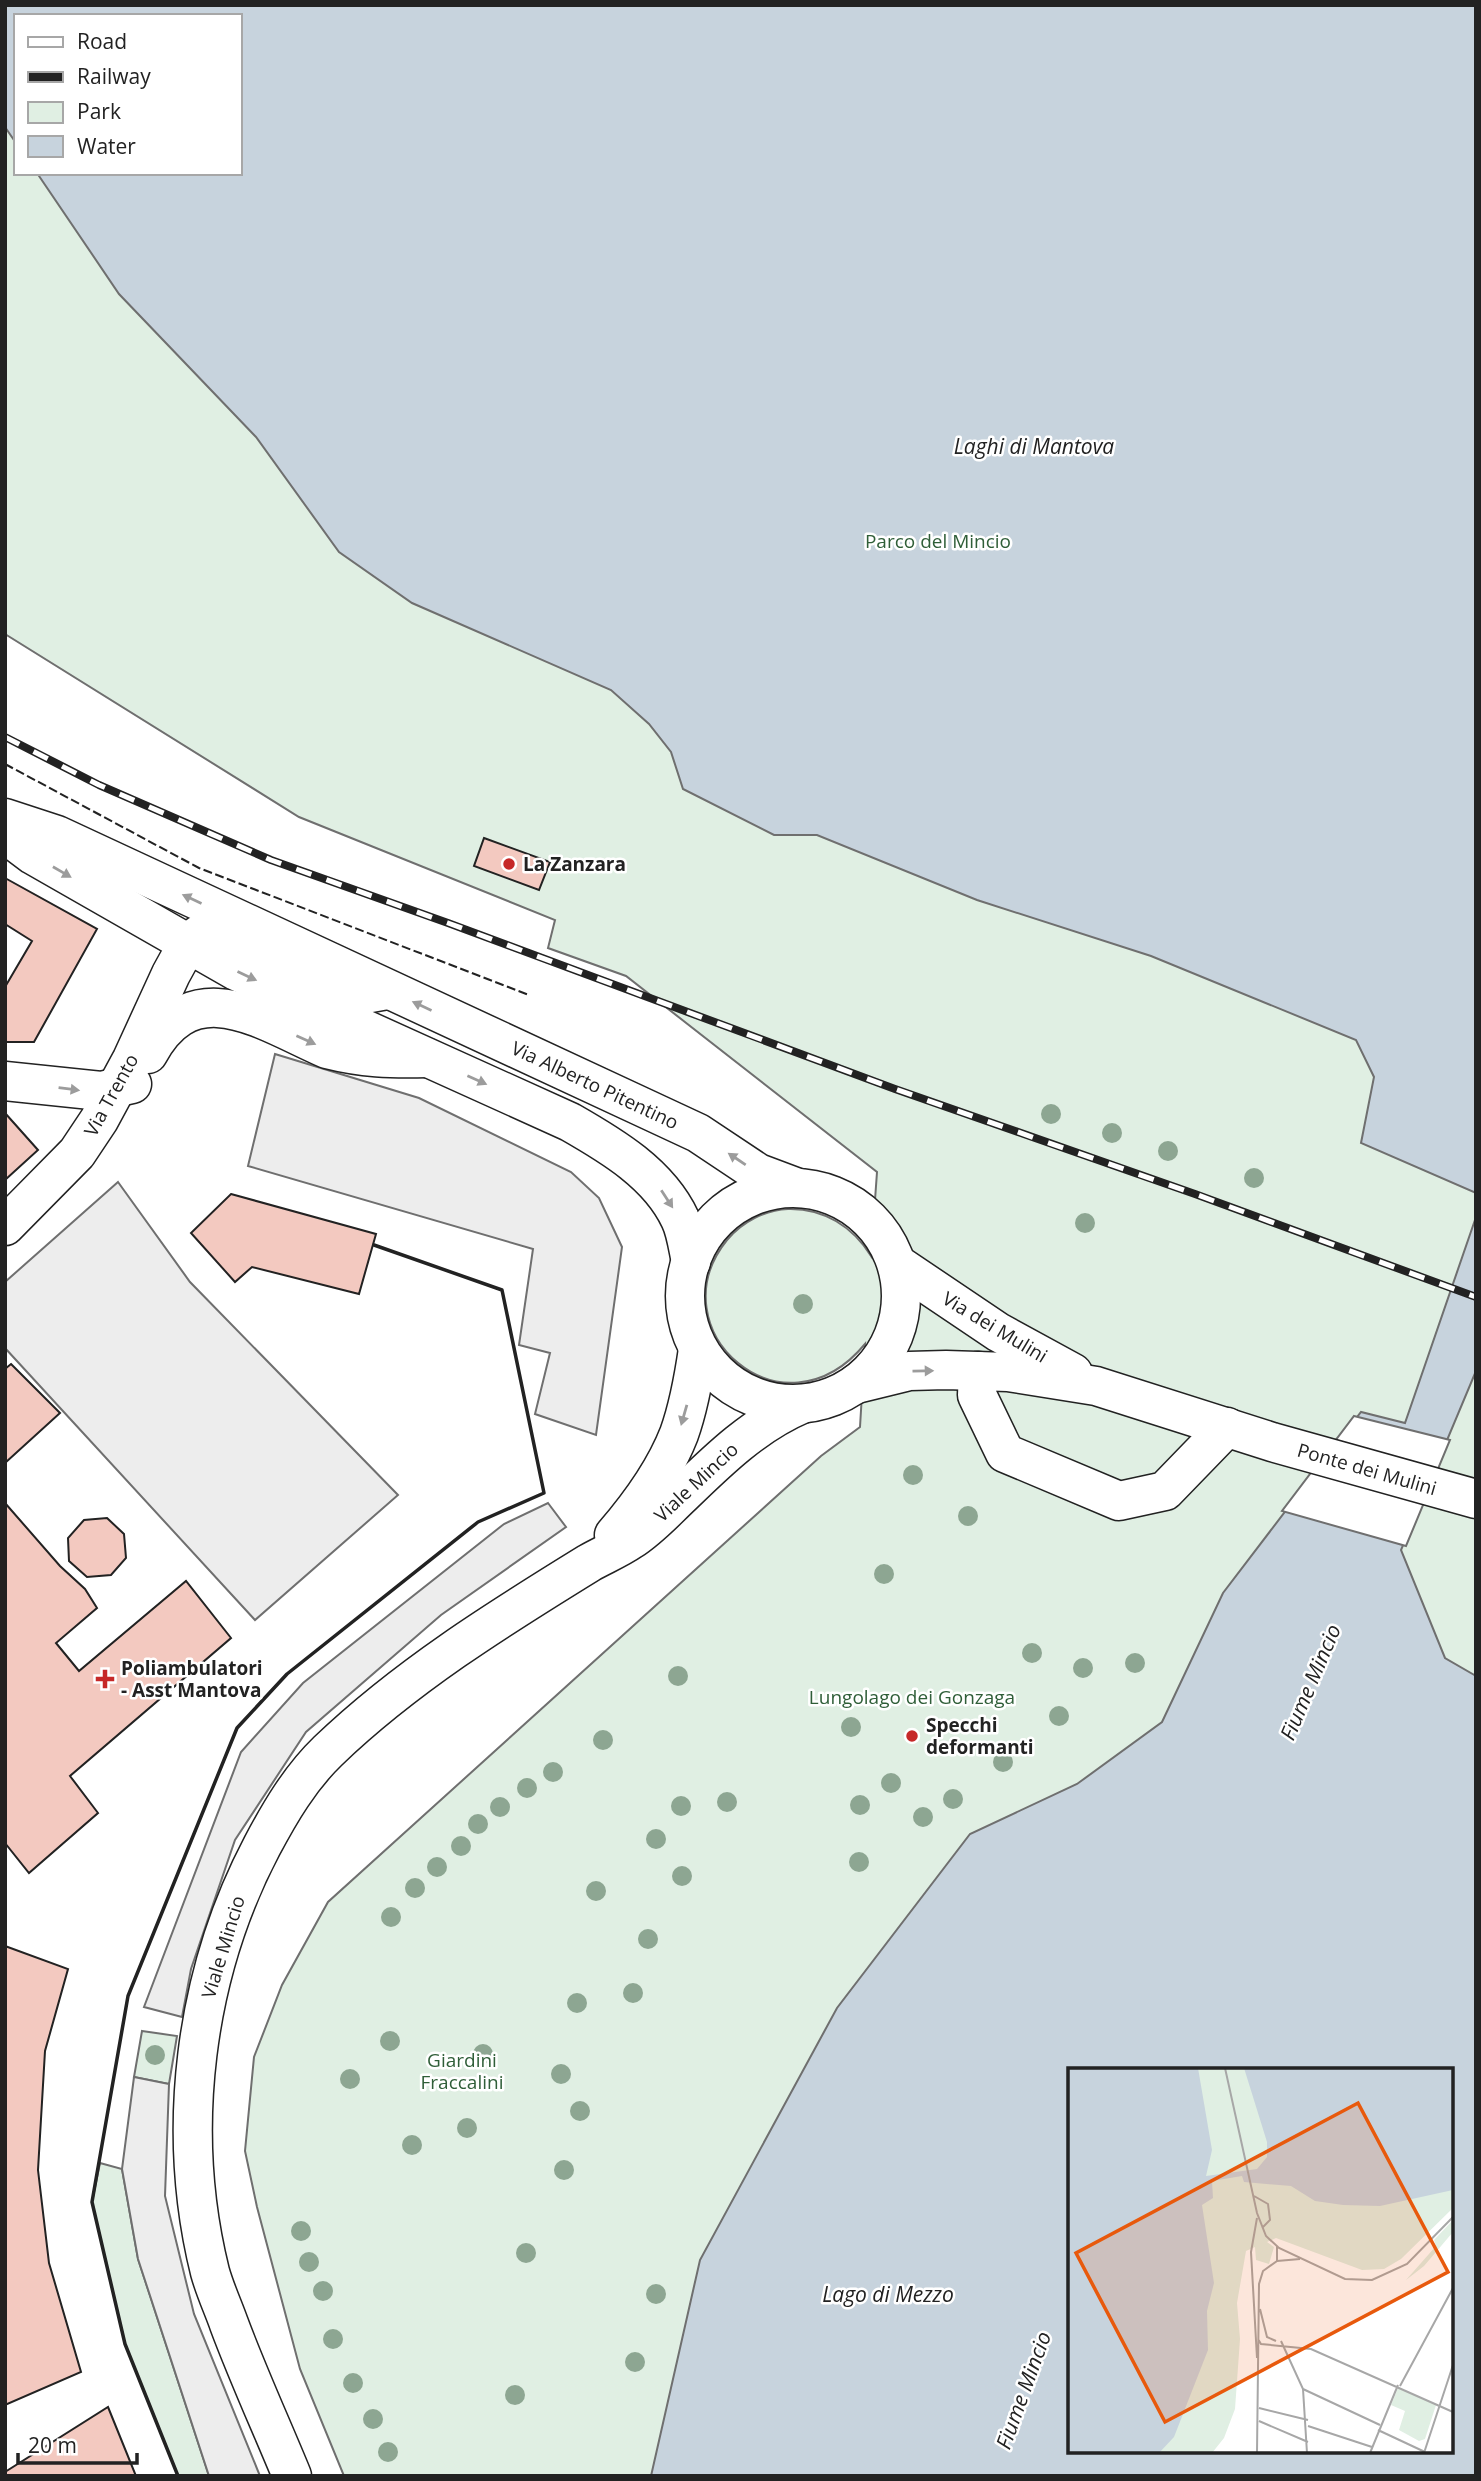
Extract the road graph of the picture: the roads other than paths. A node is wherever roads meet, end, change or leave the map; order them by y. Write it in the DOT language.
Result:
graph roads {
  1 [pos="5,818"];
  2 [pos="5,834"];
  3 [pos="188,943"];
  4 [pos="387,990"];
  5 [pos="428,1058"];
  6 [pos="5,1081"];
  7 [pos="124,1086"];
  8 [pos="798,1188"];
  9 [pos="5,1226"];
  10 [pos="5,1244"];
  11 [pos="691,1262"];
  12 [pos="897,1264"];
  13 [pos="698,1349"];
  14 [pos="978,1371"];
  15 [pos="856,1384"];
  16 [pos="1096,1386"];
  17 [pos="802,1404"];
  18 [pos="1227,1427"];
  19 [pos="1272,1442"];
  20 [pos="1469,1498"];
  21 [pos="591,1562"];
  22 [pos="292,2476"];
  4 -- 1 [label="main road, Via Alberto Pitentino, one-way"];
  2 -- 3 [label="main road, one-way"];
  3 -- 4 [label="main road, Via Alberto Pitentino"];
  3 -- 5 [label="main road, one-way"];
  3 -- 7 [label="main road, Via Trento"];
  8 -- 4 [label="main road, Via Alberto Pitentino, one-way"];
  7 -- 5 [label="main road, Via Trento, one-way"];
  5 -- 11 [label="main road, one-way"];
  6 -- 7 [label="main road, one-way"];
  7 -- 9 [label="main road, Via Trento"];
  7 -- 10 [label="main road, Via Trento"];
  8 -- 11 [label="main road, Via dei Mulini"];
  8 -- 12 [label="main road, Via dei Mulini"];
  11 -- 13 [label="main road, Via dei Mulini"];
  12 -- 15 [label="main road, Via dei Mulini"];
  12 -- 16 [label="main road, Via dei Mulini"];
  13 -- 17 [label="main road, Via dei Mulini"];
  13 -- 21 [label="main road, Viale Mincio, one-way"];
  15 -- 14 [label="main road, Via dei Mulini, one-way"];
  14 -- 16 [label="main road, Via dei Mulini"];
  14 -- 18 [label="main road"];
  15 -- 17 [label="main road, Via dei Mulini"];
  16 -- 18 [label="main road, Via dei Mulini"];
  17 -- 21 [label="main road, Viale Mincio"];
  18 -- 19 [label="main road, Via dei Mulini"];
  19 -- 20 [label="main road, Ponte dei Mulini"];
  21 -- 22 [label="main road, Viale Mincio"];
}
